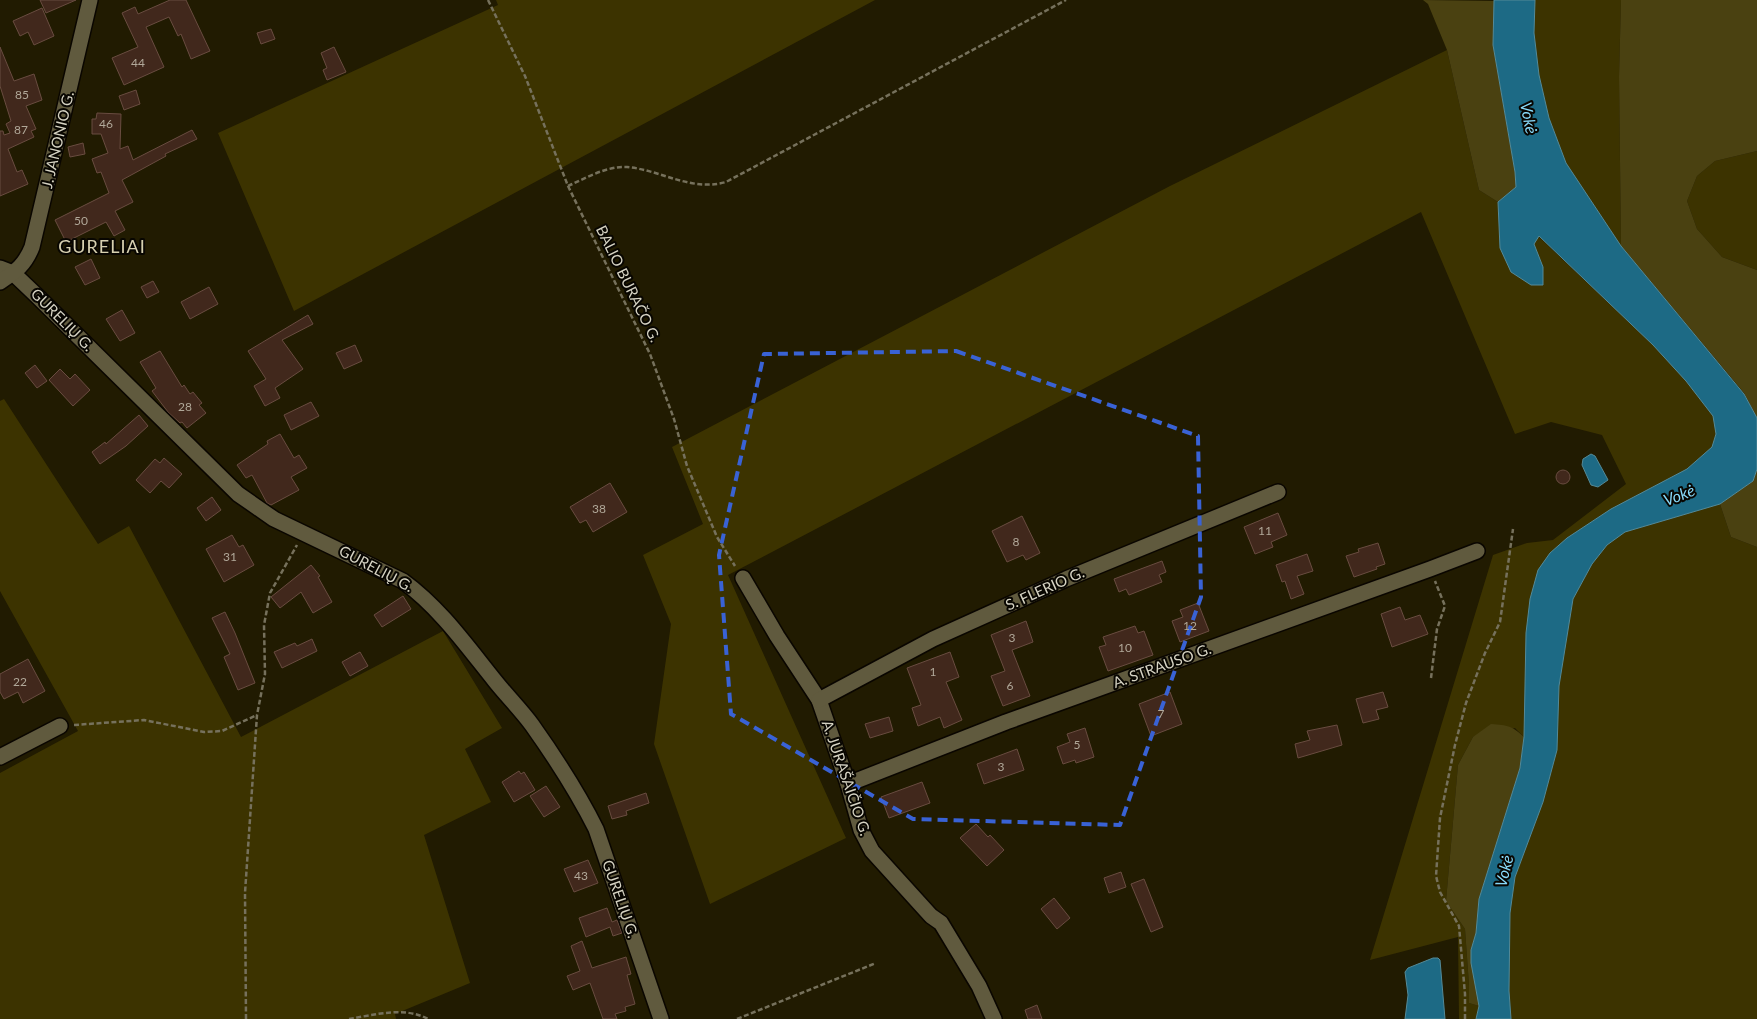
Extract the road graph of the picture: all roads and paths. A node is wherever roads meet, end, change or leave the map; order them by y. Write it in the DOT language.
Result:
graph roads {
  1 [pos="90,0"];
  2 [pos="488,0"];
  3 [pos="1066,0"];
  4 [pos="568,186"];
  5 [pos="7,271"];
  6 [pos="0,282"];
  7 [pos="1278,492"];
  8 [pos="1513,529"];
  9 [pos="304,533"];
  10 [pos="1476,551"];
  11 [pos="1430,569"];
  12 [pos="743,578"];
  13 [pos="1431,678"];
  14 [pos="819,700"];
  15 [pos="257,715"];
  16 [pos="60,726"];
  17 [pos="0,757"];
  18 [pos="848,784"];
  19 [pos="876,963"];
  20 [pos="246,1019"];
  21 [pos="349,1019"];
  22 [pos="428,1019"];
  23 [pos="661,1019"];
  24 [pos="737,1019"];
  25 [pos="994,1019"];
  26 [pos="1466,1019"];
  1 -- 5 [label="street, J. JANONIO G."];
  2 -- 4 [label="path, BALIO BURAČO G."];
  3 -- 4 [label="path"];
  4 -- 12 [label="path, BALIO BURAČO G."];
  5 -- 6 [label="street, J. JANONIO G."];
  5 -- 9 [label="street, GURELIŲ G."];
  7 -- 14 [label="street, S. FLERIO G."];
  8 -- 26 [label="path"];
  9 -- 15 [label="path"];
  9 -- 23 [label="street, GURELIŲ G."];
  10 -- 11 [label="street, A. STRAUSO G."];
  11 -- 13 [label="path"];
  11 -- 18 [label="street, A. STRAUSO G."];
  12 -- 14 [label="street, A. JURAŠAIČIO G."];
  14 -- 18 [label="street, A. JURAŠAIČIO G."];
  15 -- 16 [label="path"];
  15 -- 20 [label="path"];
  16 -- 17 [label="street"];
  18 -- 25 [label="street, A. JURAŠAIČIO G."];
  19 -- 24 [label="path"];
  21 -- 22 [label="path"];
}
